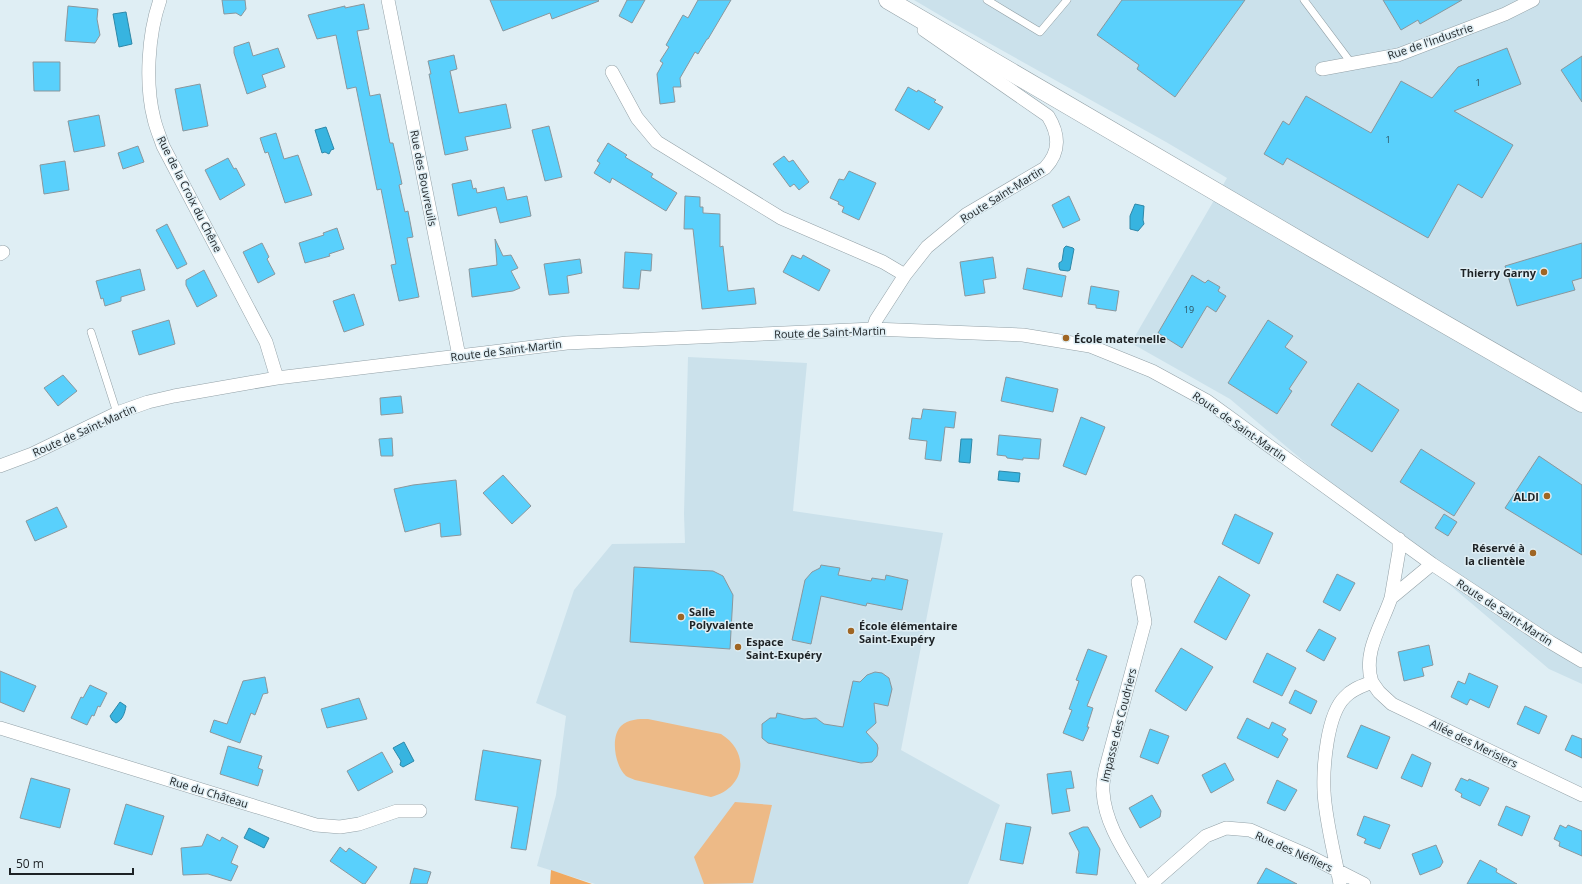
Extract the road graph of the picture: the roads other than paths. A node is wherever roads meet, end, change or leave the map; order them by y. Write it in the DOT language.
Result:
graph roads {
  1 [pos="160,0"];
  2 [pos="388,0"];
  3 [pos="881,0"];
  4 [pos="888,0"];
  5 [pos="987,0"];
  6 [pos="1067,0"];
  7 [pos="1304,0"];
  8 [pos="1533,0"];
  9 [pos="1352,64"];
  10 [pos="1322,70"];
  11 [pos="612,72"];
  12 [pos="905,275"];
  13 [pos="873,329"];
  14 [pos="91,332"];
  15 [pos="459,356"];
  16 [pos="276,378"];
  17 [pos="1582,403"];
  18 [pos="117,413"];
  19 [pos="0,466"];
  20 [pos="1399,539"];
  21 [pos="1432,564"];
  22 [pos="1138,582"];
  23 [pos="1391,598"];
  24 [pos="1582,661"];
  25 [pos="1372,682"];
  26 [pos="0,728"];
  27 [pos="1582,795"];
  28 [pos="420,811"];
  29 [pos="1338,870"];
  30 [pos="1144,884"];
  31 [pos="1152,884"];
  32 [pos="1340,884"];
  33 [pos="1364,884"];
  1 -- 16 [label="street, Rue de la Croix du Chêne"];
  2 -- 15 [label="street, Rue des Bouvreuils"];
  3 -- 12 [label="street, Route Saint-Martin"];
  4 -- 17 [label="main road"];
  5 -- 6 [label="lane"];
  7 -- 9 [label="lane"];
  8 -- 9 [label="street, Rue de l'Industrie"];
  9 -- 10 [label="street, Rue de l'Industrie"];
  11 -- 12 [label="street"];
  12 -- 13 [label="street, Route Saint-Martin"];
  13 -- 15 [label="street, Route de Saint-Martin"];
  13 -- 20 [label="street, Route de Saint-Martin"];
  14 -- 18 [label="lane"];
  15 -- 16 [label="street, Route de Saint-Martin"];
  16 -- 18 [label="street, Route de Saint-Martin"];
  18 -- 19 [label="street, Route de Saint-Martin"];
  20 -- 21 [label="street, Route de Saint-Martin"];
  20 -- 23 [label="street"];
  21 -- 23 [label="street"];
  21 -- 24 [label="street, Route de Saint-Martin"];
  22 -- 30 [label="street, Impasse des Coudriers"];
  23 -- 25 [label="street"];
  25 -- 27 [label="street, Allée des Merisiers"];
  25 -- 29 [label="street"];
  26 -- 28 [label="street, Rue du Château"];
  29 -- 31 [label="street, Rue des Néfliers"];
  29 -- 32 [label="street"];
  29 -- 33 [label="street, Rue des Néfliers"];
}
